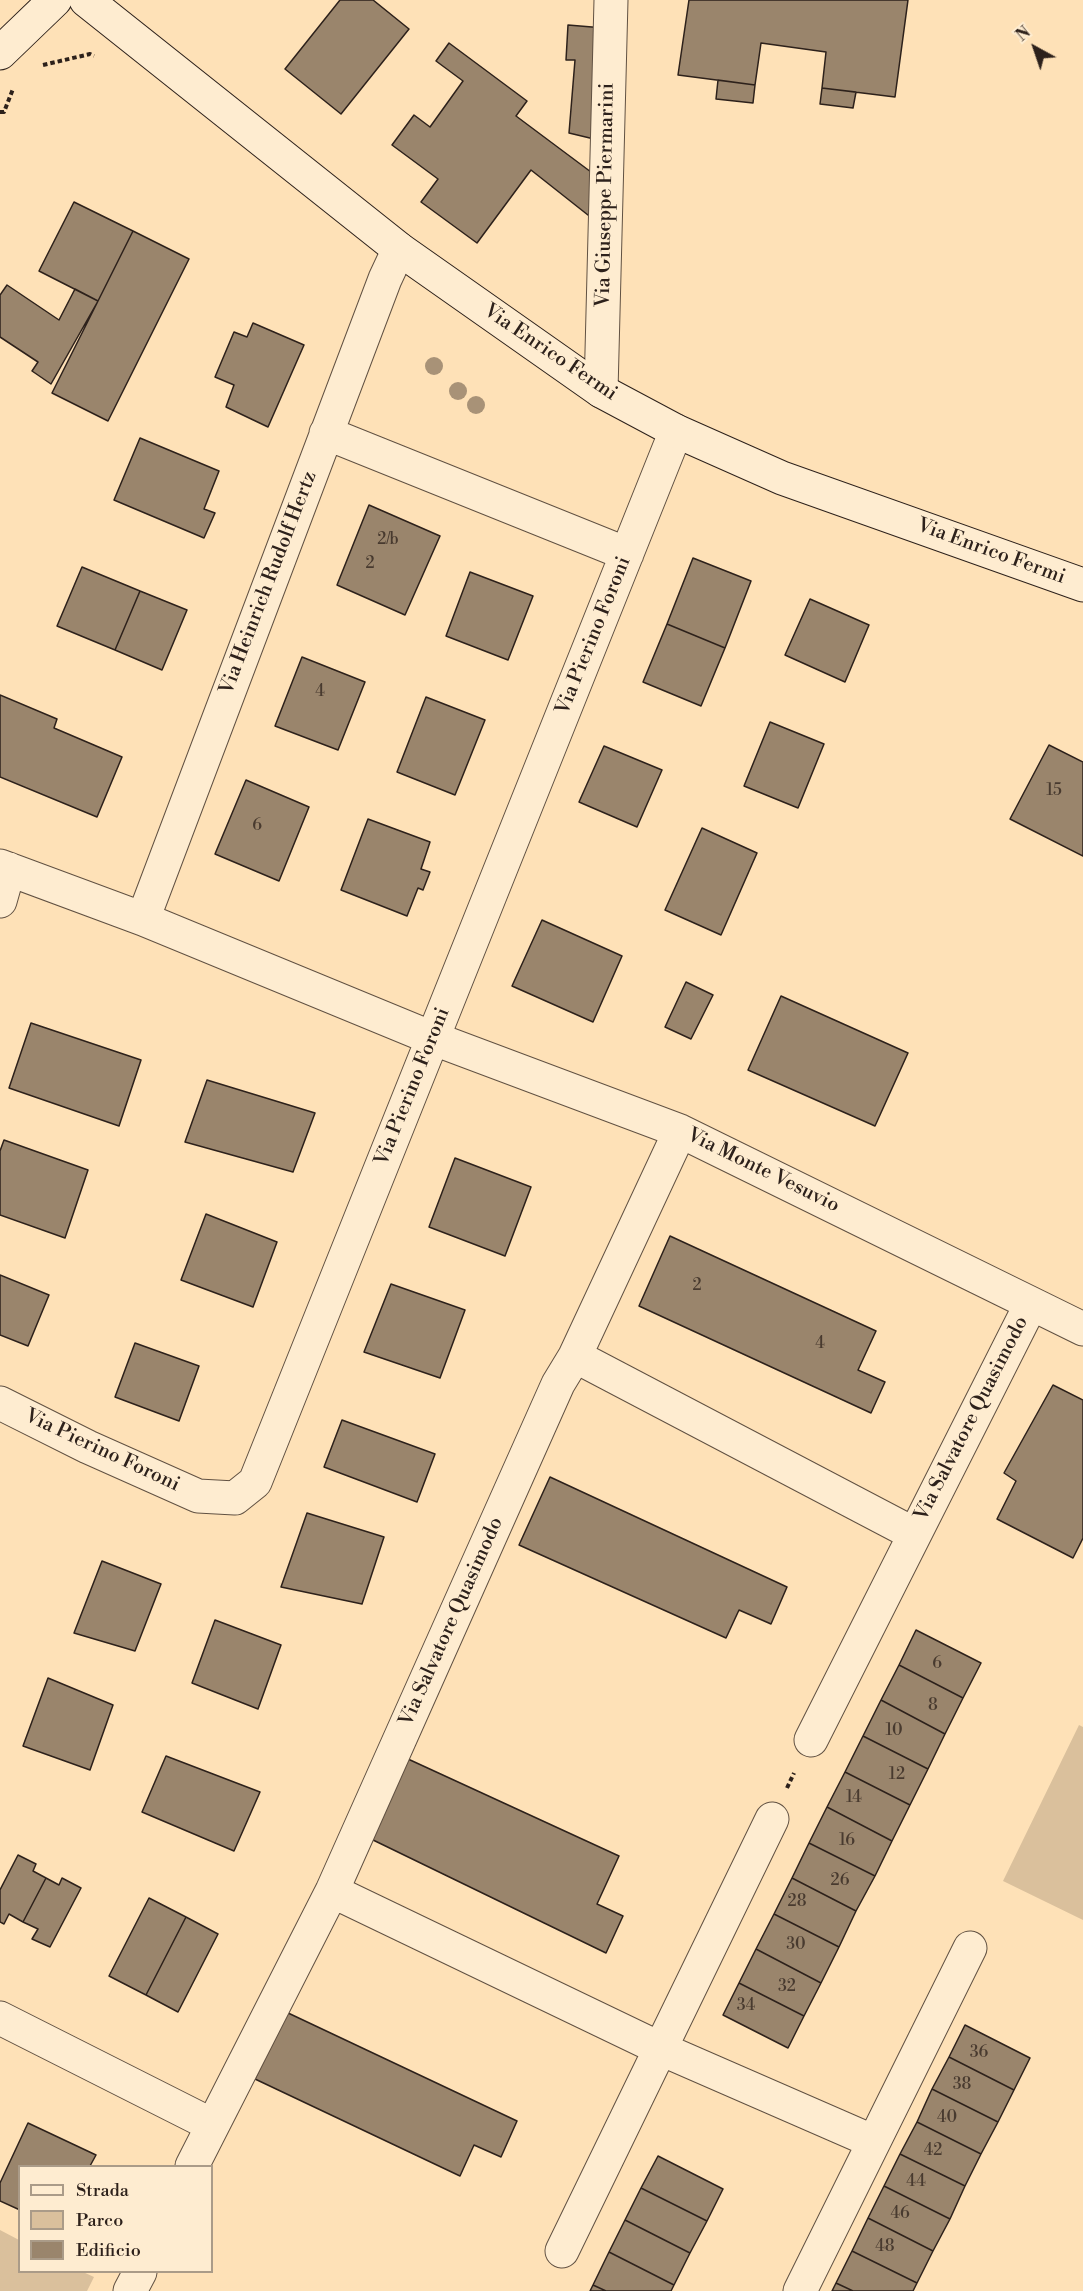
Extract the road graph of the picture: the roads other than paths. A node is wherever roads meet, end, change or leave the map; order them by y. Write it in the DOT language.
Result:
graph roads {
  1 [pos="55,0"];
  2 [pos="86,0"];
  3 [pos="611,0"];
  4 [pos="0,53"];
  5 [pos="399,249"];
  6 [pos="601,391"];
  7 [pos="676,431"];
  8 [pos="326,433"];
  9 [pos="627,554"];
  10 [pos="1083,585"];
  11 [pos="4,868"];
  12 [pos="0,901"];
  13 [pos="142,918"];
  14 [pos="432,1038"];
  15 [pos="680,1131"];
  16 [pos="1031,1304"];
  17 [pos="1083,1329"];
  18 [pos="575,1356"];
  19 [pos="0,1403"];
  20 [pos="914,1534"];
  21 [pos="811,1740"];
  22 [pos="772,1819"];
  23 [pos="332,1891"];
  24 [pos="970,1948"];
  25 [pos="0,2018"];
  26 [pos="661,2049"];
  27 [pos="212,2125"];
  28 [pos="872,2142"];
  29 [pos="192,2165"];
  30 [pos="562,2251"];
  31 [pos="139,2273"];
  32 [pos="130,2291"];
  33 [pos="800,2291"];
  1 -- 4 [label="street"];
  2 -- 5 [label="street, Via Enrico Fermi"];
  3 -- 6 [label="street, Via Giuseppe Piermarini"];
  5 -- 6 [label="street, Via Enrico Fermi"];
  5 -- 8 [label="street, Via Heinrich Rudolf Hertz"];
  6 -- 7 [label="street, Via Enrico Fermi"];
  7 -- 9 [label="street, Via Pierino Foroni"];
  7 -- 10 [label="street, Via Enrico Fermi"];
  8 -- 9 [label="street"];
  8 -- 13 [label="street, Via Heinrich Rudolf Hertz"];
  9 -- 14 [label="street, Via Pierino Foroni"];
  11 -- 12 [label="street"];
  11 -- 13 [label="street"];
  13 -- 14 [label="street"];
  14 -- 15 [label="street, Via Monte Vesuvio"];
  14 -- 19 [label="street, Via Pierino Foroni"];
  15 -- 16 [label="street, Via Monte Vesuvio"];
  15 -- 18 [label="street, Via Salvatore Quasimodo"];
  16 -- 17 [label="street, Via Monte Vesuvio"];
  16 -- 20 [label="street, Via Salvatore Quasimodo"];
  18 -- 20 [label="street, Via Salvatore Quasimodo"];
  18 -- 23 [label="street, Via Salvatore Quasimodo"];
  20 -- 21 [label="street, Via Salvatore Quasimodo"];
  22 -- 26 [label="street"];
  23 -- 26 [label="street"];
  23 -- 27 [label="street, Via Salvatore Quasimodo"];
  24 -- 28 [label="street"];
  25 -- 27 [label="street"];
  26 -- 28 [label="street"];
  26 -- 30 [label="street"];
  27 -- 29 [label="street, Via Salvatore Quasimodo"];
  28 -- 33 [label="street"];
  31 -- 32 [label="street"];
}
